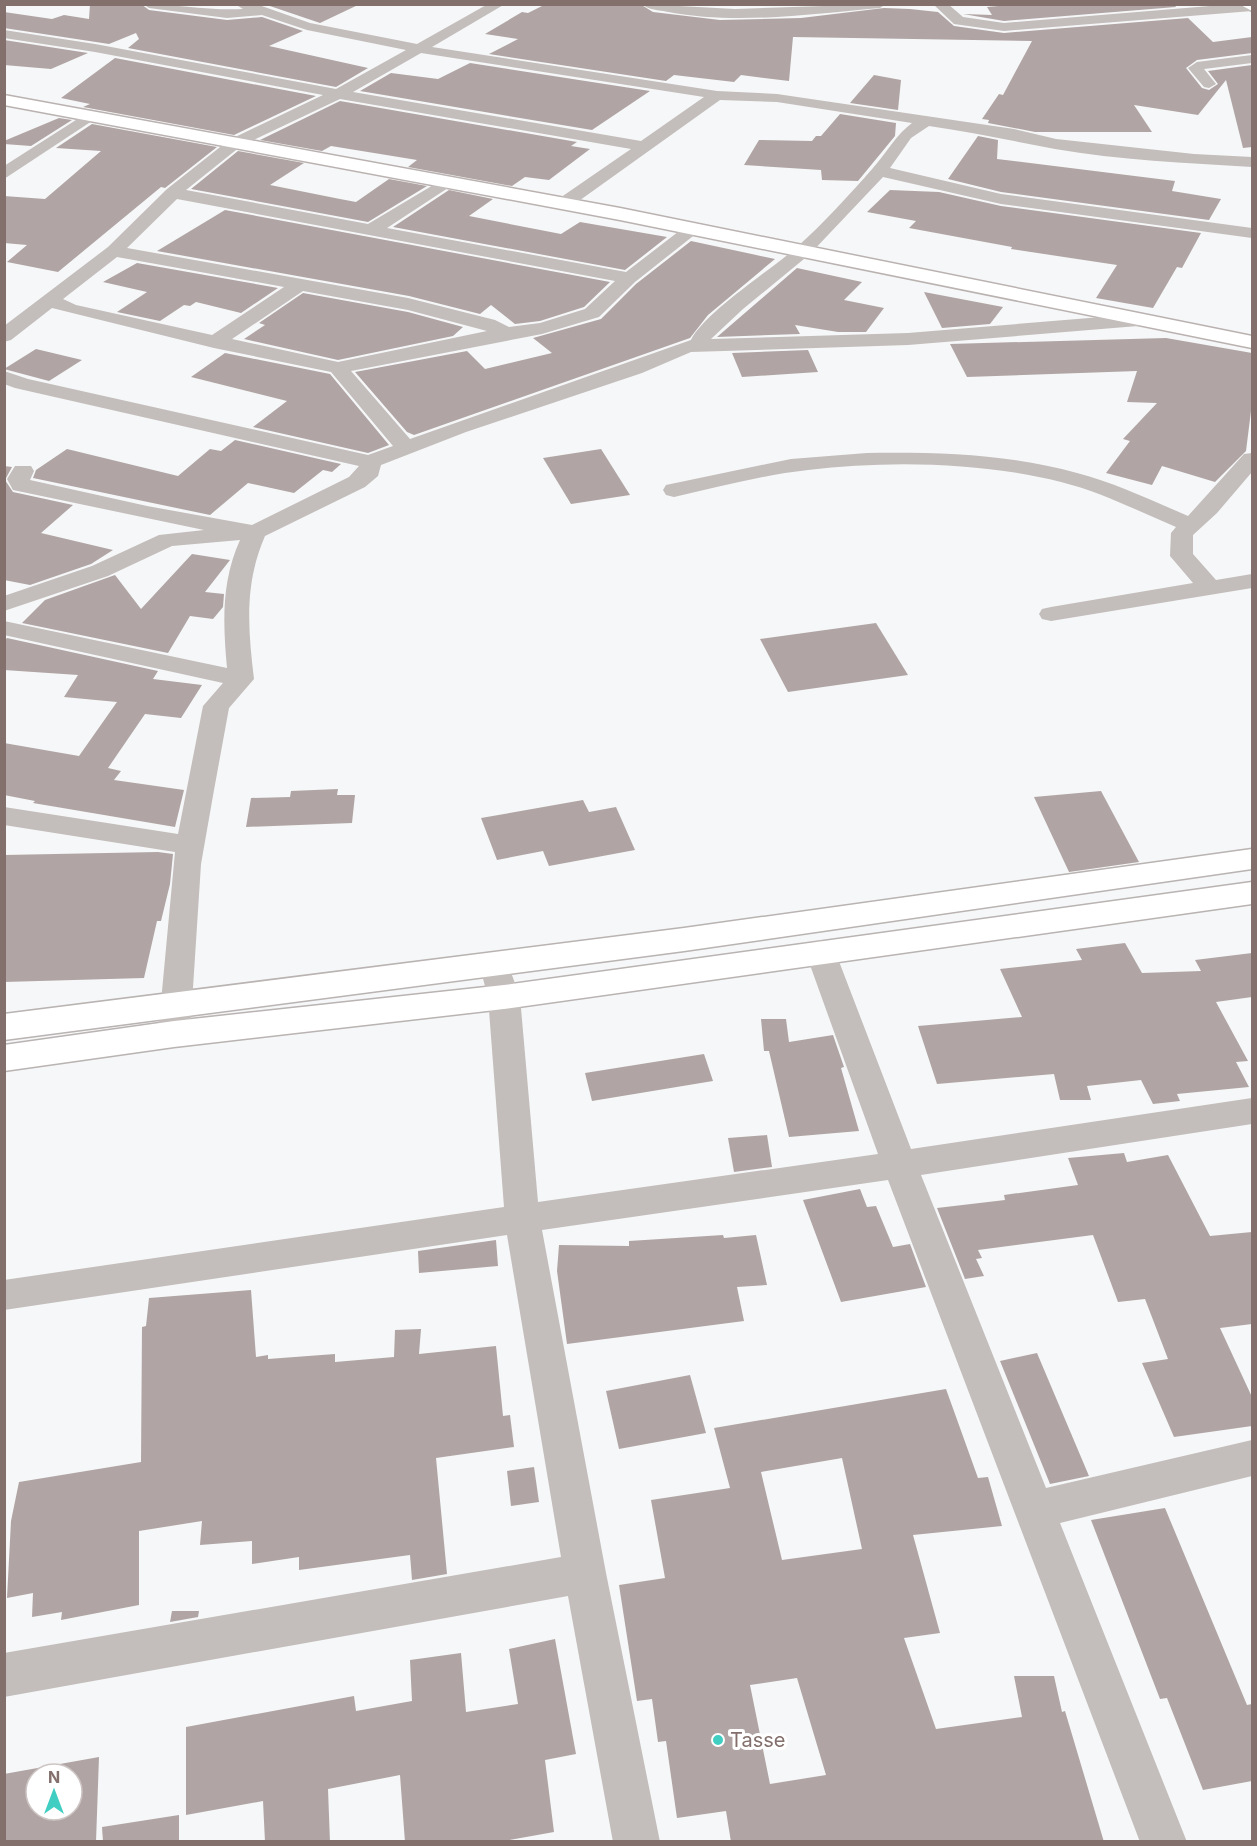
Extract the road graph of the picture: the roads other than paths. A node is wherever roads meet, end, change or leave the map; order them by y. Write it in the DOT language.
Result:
graph roads {
  1 [pos="149,4"];
  2 [pos="241,4"];
  3 [pos="499,4"];
  4 [pos="648,4"];
  5 [pos="738,4"];
  6 [pos="880,4"];
  7 [pos="939,4"];
  8 [pos="1246,4"];
  9 [pos="1252,7"];
  10 [pos="260,12"];
  11 [pos="723,14"];
  12 [pos="4,34"];
  13 [pos="419,49"];
  14 [pos="1252,58"];
  15 [pos="1209,84"];
  16 [pos="340,93"];
  17 [pos="717,95"];
  18 [pos="4,100"];
  19 [pos="90,116"];
  20 [pos="925,121"];
  21 [pos="235,143"];
  22 [pos="642,146"];
  23 [pos="1252,162"];
  24 [pos="880,170"];
  25 [pos="4,174"];
  26 [pos="445,183"];
  27 [pos="173,193"];
  28 [pos="562,204"];
  29 [pos="693,229"];
  30 [pos="371,230"];
  31 [pos="1252,233"];
  32 [pos="804,250"];
  33 [pos="114,251"];
  34 [pos="629,278"];
  35 [pos="302,284"];
  36 [pos="48,300"];
  37 [pos="1138,320"];
  38 [pos="506,333"];
  39 [pos="4,336"];
  40 [pos="214,342"];
  41 [pos="1252,342"];
  42 [pos="699,345"];
  43 [pos="338,368"];
  44 [pos="4,377"];
  45 [pos="407,449"];
  46 [pos="1252,459"];
  47 [pos="370,462"];
  48 [pos="23,471"];
  49 [pos="674,490"];
  50 [pos="1191,525"];
  51 [pos="255,532"];
  52 [pos="1252,581"];
  53 [pos="1209,587"];
  54 [pos="4,604"];
  55 [pos="1051,614"];
  56 [pos="4,628"];
  57 [pos="241,679"];
  58 [pos="4,816"];
  59 [pos="190,845"];
  60 [pos="1252,859"];
  61 [pos="1252,893"];
  62 [pos="820,951"];
  63 [pos="499,980"];
  64 [pos="175,1018"];
  65 [pos="4,1027"];
  66 [pos="4,1058"];
  67 [pos="1252,1111"];
  68 [pos="900,1166"];
  69 [pos="522,1217"];
  70 [pos="4,1295"];
  71 [pos="1252,1458"];
  72 [pos="1034,1510"];
  73 [pos="585,1573"];
  74 [pos="4,1675"];
  75 [pos="637,1842"];
  76 [pos="1164,1842"];
  1 -- 10 [label="street"];
  2 -- 10 [label="street"];
  3 -- 13 [label="street"];
  4 -- 11 [label="street"];
  5 -- 11 [label="street"];
  6 -- 11 [label="street"];
  7 -- 9 [label="street"];
  8 -- 9 [label="main road"];
  10 -- 13 [label="street"];
  12 -- 16 [label="street"];
  13 -- 16 [label="street"];
  13 -- 17 [label="street"];
  14 -- 15 [label="street"];
  16 -- 21 [label="street"];
  16 -- 22 [label="street"];
  17 -- 20 [label="street"];
  17 -- 22 [label="street"];
  18 -- 19 [label="main road"];
  19 -- 21 [label="main road"];
  19 -- 25 [label="street"];
  20 -- 23 [label="street"];
  20 -- 24 [label="street"];
  21 -- 26 [label="main road"];
  21 -- 27 [label="street"];
  22 -- 28 [label="street"];
  24 -- 31 [label="street"];
  24 -- 32 [label="street"];
  26 -- 28 [label="main road"];
  26 -- 30 [label="street"];
  27 -- 30 [label="street"];
  27 -- 33 [label="street"];
  28 -- 29 [label="main road"];
  29 -- 32 [label="main road"];
  29 -- 34 [label="street"];
  30 -- 34 [label="street"];
  32 -- 37 [label="main road"];
  32 -- 42 [label="street"];
  33 -- 35 [label="street"];
  33 -- 36 [label="street"];
  34 -- 38 [label="street"];
  35 -- 38 [label="street"];
  35 -- 40 [label="street"];
  36 -- 39 [label="street"];
  36 -- 40 [label="street"];
  37 -- 41 [label="main road"];
  37 -- 42 [label="street"];
  38 -- 43 [label="street"];
  40 -- 43 [label="street"];
  42 -- 45 [label="street"];
  43 -- 45 [label="street"];
  44 -- 47 [label="street"];
  45 -- 47 [label="street"];
  46 -- 50 [label="street"];
  47 -- 51 [label="street"];
  48 -- 51 [label="street"];
  49 -- 50 [label="street"];
  50 -- 53 [label="street"];
  51 -- 54 [label="street"];
  51 -- 57 [label="street"];
  52 -- 53 [label="street"];
  53 -- 55 [label="street"];
  56 -- 57 [label="street"];
  57 -- 59 [label="street"];
  58 -- 59 [label="street"];
  59 -- 64 [label="street"];
  60 -- 63 [label="main road"];
  61 -- 62 [label="main road"];
  62 -- 63 [label="main road"];
  62 -- 68 [label="street"];
  63 -- 64 [label="main road"];
  63 -- 69 [label="street"];
  64 -- 65 [label="main road"];
  64 -- 66 [label="main road"];
  67 -- 68 [label="street"];
  68 -- 69 [label="street"];
  68 -- 72 [label="street"];
  69 -- 70 [label="street"];
  69 -- 73 [label="street"];
  71 -- 72 [label="street"];
  72 -- 76 [label="street"];
  73 -- 74 [label="street"];
  73 -- 75 [label="street"];
}
